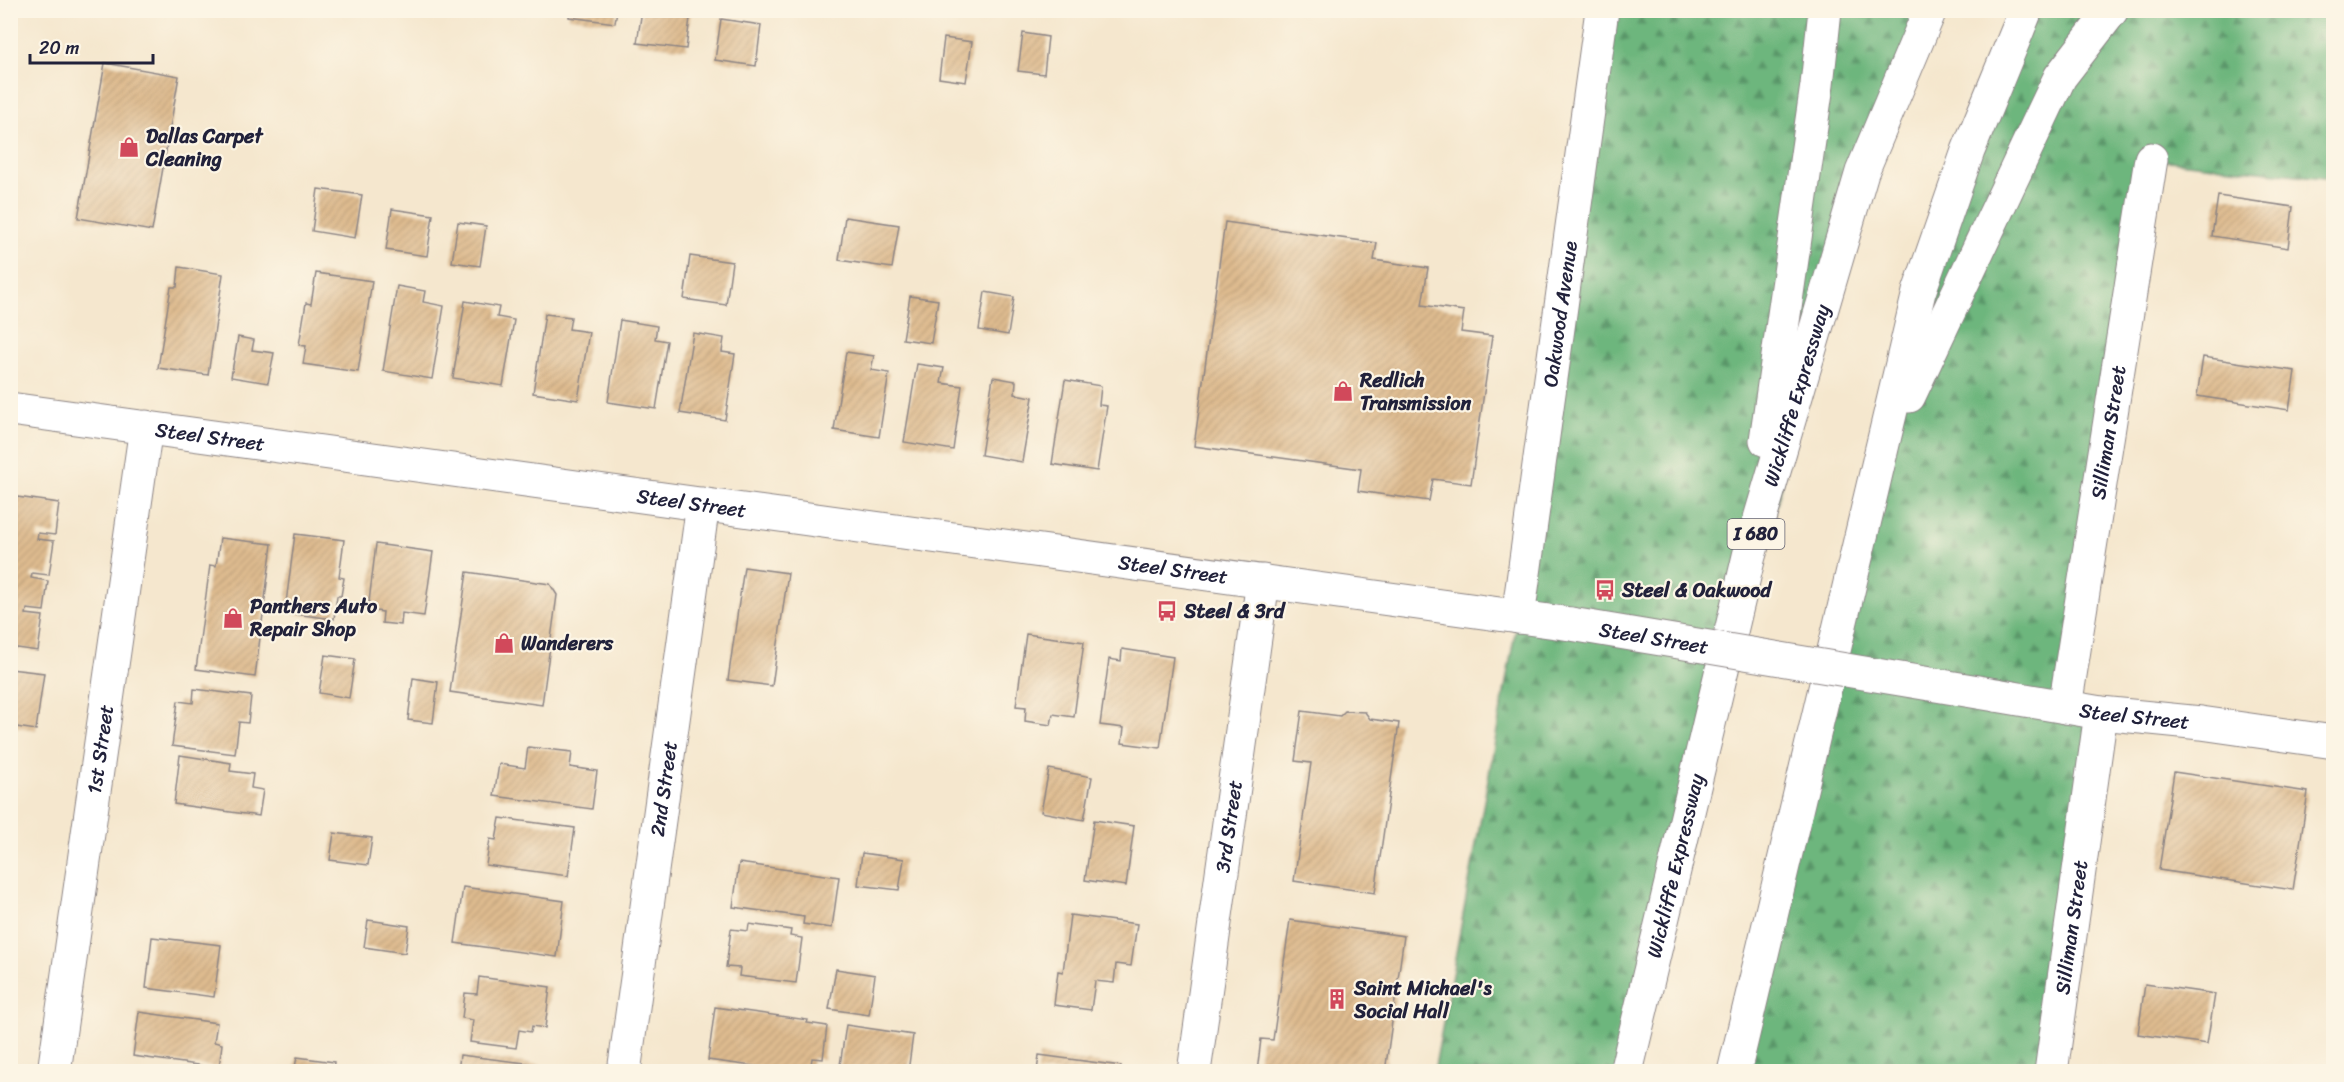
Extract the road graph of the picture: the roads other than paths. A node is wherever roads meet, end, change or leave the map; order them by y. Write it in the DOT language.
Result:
graph roads {
  1 [pos="1602,10"];
  2 [pos="1825,10"];
  3 [pos="1930,10"];
  4 [pos="2026,10"];
  5 [pos="2112,10"];
  6 [pos="2151,159"];
  7 [pos="10,409"];
  8 [pos="146,428"];
  9 [pos="1880,457"];
  10 [pos="703,504"];
  11 [pos="1749,556"];
  12 [pos="1263,581"];
  13 [pos="1518,617"];
  14 [pos="2066,707"];
  15 [pos="2101,713"];
  16 [pos="2334,742"];
  17 [pos="54,1071"];
  18 [pos="624,1071"];
  19 [pos="1194,1071"];
  20 [pos="1626,1071"];
  21 [pos="1734,1071"];
  22 [pos="2051,1071"];
  1 -- 13 [label="main road, Oakwood Avenue"];
  2 -- 11 [label="main road"];
  3 -- 11 [label="main road, Wickliffe Expressway / I 680"];
  4 -- 9 [label="main road"];
  5 -- 9 [label="main road"];
  6 -- 14 [label="main road, Silliman Street"];
  7 -- 8 [label="main road, Steel Street"];
  8 -- 10 [label="main road, Steel Street"];
  8 -- 17 [label="main road, 1st Street"];
  9 -- 21 [label="main road"];
  10 -- 12 [label="main road, Steel Street"];
  10 -- 18 [label="main road, 2nd Street"];
  11 -- 20 [label="main road, Wickliffe Expressway / I 680"];
  12 -- 13 [label="main road, Steel Street"];
  12 -- 19 [label="main road, 3rd Street"];
  13 -- 14 [label="main road, Steel Street, bridge"];
  14 -- 15 [label="main road, Steel Street"];
  15 -- 16 [label="main road, Steel Street"];
  15 -- 22 [label="main road, Silliman Street"];
}
